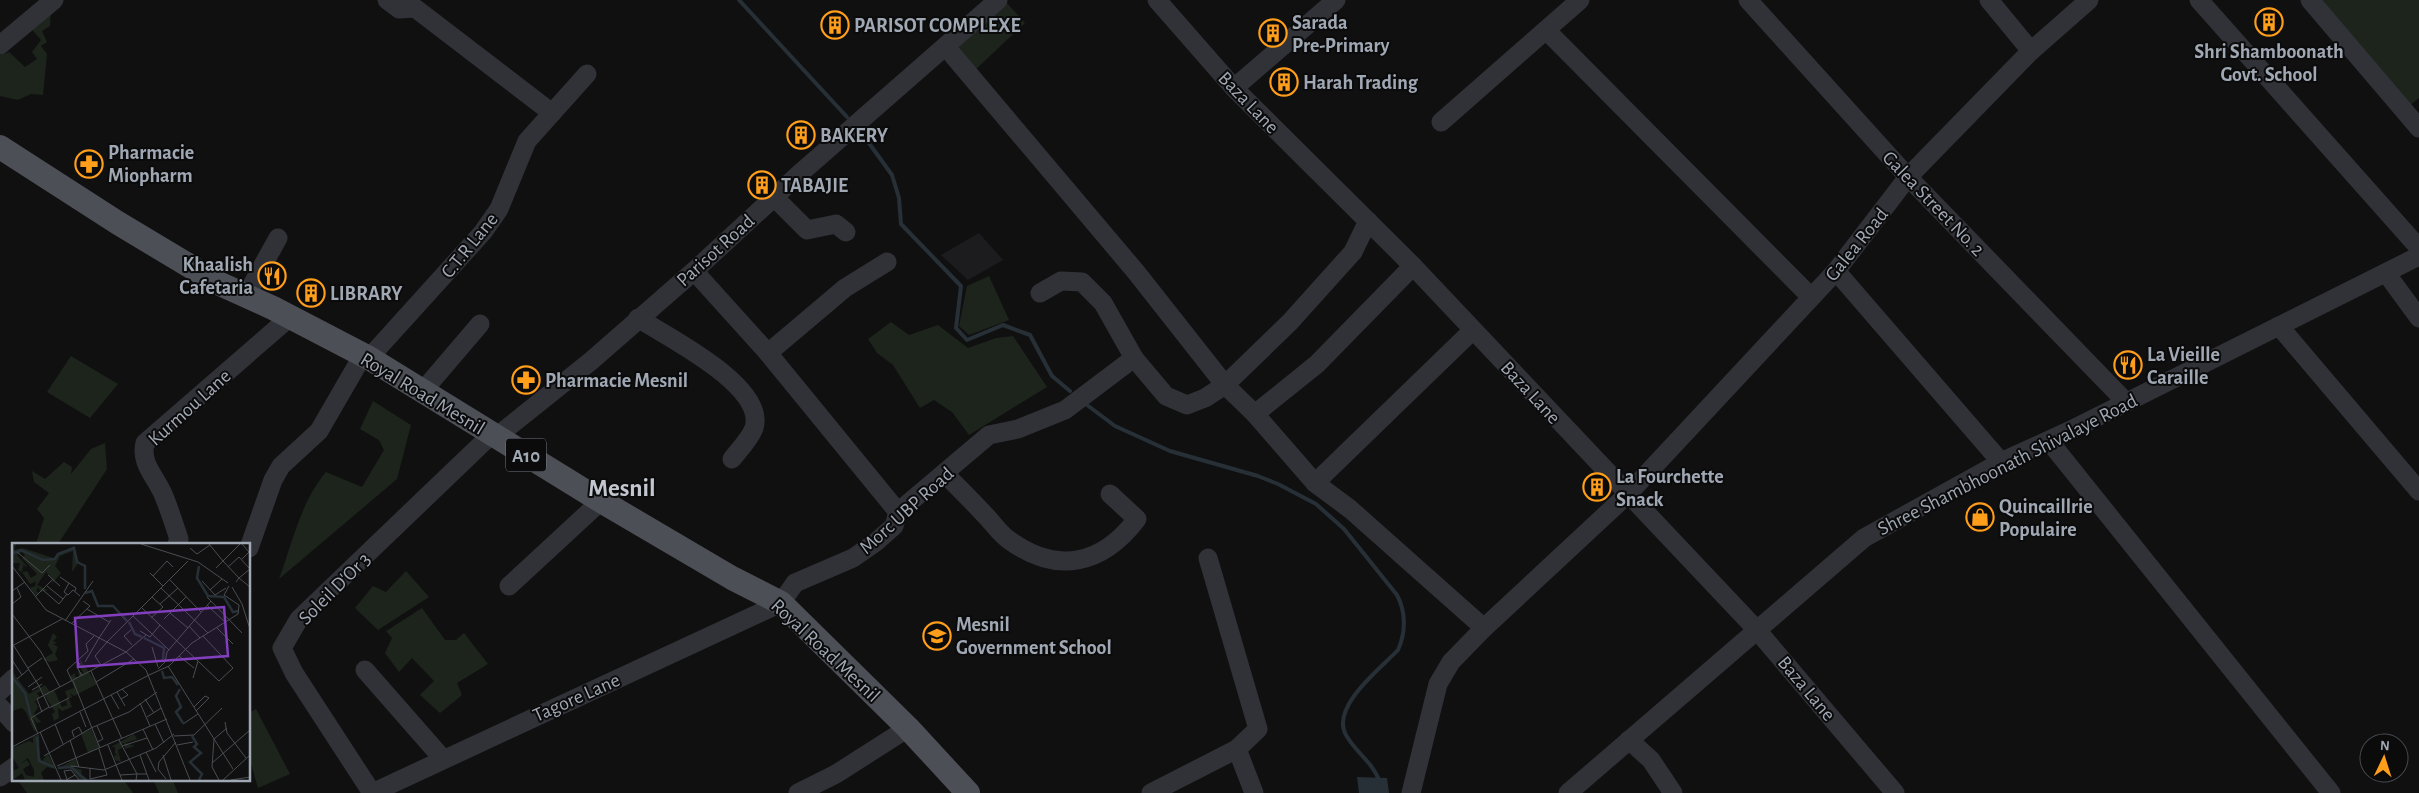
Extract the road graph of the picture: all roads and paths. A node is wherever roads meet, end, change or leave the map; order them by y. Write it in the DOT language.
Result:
graph roads {
  1 [pos="54,0"];
  2 [pos="387,0"];
  3 [pos="998,0"];
  4 [pos="1157,0"];
  5 [pos="1336,0"];
  6 [pos="1580,0"];
  7 [pos="1748,0"];
  8 [pos="1989,0"];
  9 [pos="2089,0"];
  10 [pos="2199,0"];
  11 [pos="2310,0"];
  12 [pos="1546,30"];
  13 [pos="0,45"];
  14 [pos="946,47"];
  15 [pos="2031,52"];
  16 [pos="587,74"];
  17 [pos="1234,88"];
  18 [pos="552,113"];
  19 [pos="1441,122"];
  20 [pos="2419,128"];
  21 [pos="0,147"];
  22 [pos="1908,177"];
  23 [pos="774,197"];
  24 [pos="1368,221"];
  25 [pos="846,232"];
  26 [pos="278,238"];
  27 [pos="2419,248"];
  28 [pos="2419,256"];
  29 [pos="887,262"];
  30 [pos="1412,266"];
  31 [pos="694,271"];
  32 [pos="1836,271"];
  33 [pos="2386,273"];
  34 [pos="1040,293"];
  35 [pos="246,296"];
  36 [pos="1811,297"];
  37 [pos="290,316"];
  38 [pos="638,318"];
  39 [pos="2419,318"];
  40 [pos="480,324"];
  41 [pos="2279,326"];
  42 [pos="1473,330"];
  43 [pos="768,353"];
  44 [pos="366,357"];
  45 [pos="1134,358"];
  46 [pos="1225,385"];
  47 [pos="422,392"];
  48 [pos="2126,402"];
  49 [pos="1255,414"];
  50 [pos="494,435"];
  51 [pos="2050,441"];
  52 [pos="732,459"];
  53 [pos="2001,462"];
  54 [pos="945,474"];
  55 [pos="1315,484"];
  56 [pos="2419,491"];
  57 [pos="1110,494"];
  58 [pos="1628,494"];
  59 [pos="601,501"];
  60 [pos="898,512"];
  61 [pos="177,543"];
  62 [pos="250,545"];
  63 [pos="1208,558"];
  64 [pos="509,586"];
  65 [pos="781,603"];
  66 [pos="1484,628"];
  67 [pos="1756,629"];
  68 [pos="365,670"];
  69 [pos="12,680"];
  70 [pos="0,691"];
  71 [pos="0,707"];
  72 [pos="12,721"];
  73 [pos="908,728"];
  74 [pos="1629,740"];
  75 [pos="1237,749"];
  76 [pos="443,759"];
  77 [pos="12,768"];
  78 [pos="0,777"];
  79 [pos="372,793"];
  80 [pos="798,793"];
  81 [pos="968,793"];
  82 [pos="1151,793"];
  83 [pos="1254,793"];
  84 [pos="1410,793"];
  85 [pos="1568,793"];
  86 [pos="1673,793"];
  87 [pos="1896,793"];
  88 [pos="2331,793"];
  1 -- 13 [label="street"];
  2 -- 18 [label="street"];
  3 -- 14 [label="street, Parisot Road"];
  4 -- 17 [label="street, Baza Lane"];
  5 -- 17 [label="street"];
  6 -- 12 [label="street"];
  7 -- 22 [label="street, Galea Street No. 2"];
  8 -- 15 [label="street"];
  9 -- 15 [label="street, Galea Road"];
  10 -- 27 [label="street"];
  11 -- 20 [label="street"];
  12 -- 19 [label="street"];
  12 -- 36 [label="street"];
  14 -- 23 [label="street, Parisot Road"];
  14 -- 46 [label="street"];
  15 -- 22 [label="street, Galea Road"];
  16 -- 18 [label="street, C.T.R Lane"];
  17 -- 24 [label="street, Baza Lane"];
  18 -- 44 [label="street, C.T.R Lane"];
  21 -- 35 [label="main road, Royal Road Mesnil / A10"];
  22 -- 32 [label="street, Galea Road"];
  22 -- 48 [label="street, Galea Street No. 2"];
  23 -- 25 [label="street"];
  23 -- 31 [label="street, Parisot Road"];
  24 -- 30 [label="street, Baza Lane"];
  24 -- 46 [label="street"];
  26 -- 35 [label="street"];
  28 -- 33 [label="street, Shree Shambhoonath Shivalaye Road"];
  29 -- 43 [label="street"];
  30 -- 42 [label="street, Baza Lane"];
  30 -- 49 [label="street"];
  31 -- 38 [label="street, Parisot Road"];
  31 -- 43 [label="street"];
  32 -- 36 [label="street, Galea Road"];
  32 -- 53 [label="street"];
  33 -- 39 [label="street"];
  33 -- 41 [label="street, Shree Shambhoonath Shivalaye Road"];
  34 -- 45 [label="street"];
  35 -- 37 [label="main road, Royal Road Mesnil / A10"];
  36 -- 58 [label="street, Galea Road"];
  37 -- 44 [label="main road, Royal Road Mesnil / A10"];
  37 -- 61 [label="street, Kurmou Lane"];
  38 -- 50 [label="street, Parisot Road"];
  38 -- 52 [label="street"];
  40 -- 47 [label="street"];
  41 -- 48 [label="street, Shree Shambhoonath Shivalaye Road"];
  41 -- 56 [label="street"];
  42 -- 55 [label="street"];
  42 -- 58 [label="street, Baza Lane"];
  43 -- 60 [label="street"];
  44 -- 47 [label="main road, Royal Road Mesnil / A10"];
  44 -- 62 [label="street, C.T.R Lane"];
  45 -- 46 [label="street"];
  45 -- 54 [label="street, Morc UBP Road"];
  46 -- 49 [label="street"];
  47 -- 50 [label="main road, Royal Road Mesnil / A10"];
  48 -- 51 [label="street, Shree Shambhoonath Shivalaye Road"];
  49 -- 55 [label="street"];
  50 -- 59 [label="main road, Royal Road Mesnil / A10"];
  50 -- 79 [label="street, Soleil D'Or 3"];
  51 -- 53 [label="street, Shree Shambhoonath Shivalaye Road"];
  51 -- 88 [label="street"];
  53 -- 67 [label="street, Shree Shambhoonath Shivalaye Road"];
  54 -- 57 [label="street"];
  54 -- 60 [label="street, Morc UBP Road"];
  55 -- 66 [label="street"];
  58 -- 66 [label="street, Galea Road"];
  58 -- 67 [label="street, Baza Lane"];
  59 -- 64 [label="street"];
  59 -- 65 [label="main road, Royal Road Mesnil / A10"];
  60 -- 65 [label="street, Morc UBP Road"];
  63 -- 75 [label="street"];
  65 -- 73 [label="main road, Royal Road Mesnil / A10"];
  65 -- 76 [label="street, Tagore Lane"];
  66 -- 84 [label="street, Galea Road"];
  67 -- 74 [label="street, Shree Shambhoonath Shivalaye Road"];
  67 -- 87 [label="street, Baza Lane"];
  68 -- 76 [label="street"];
  69 -- 70 [label="street"];
  71 -- 72 [label="street"];
  73 -- 80 [label="street"];
  73 -- 81 [label="main road, Royal Road Mesnil / A10"];
  74 -- 85 [label="street, Shree Shambhoonath Shivalaye Road"];
  74 -- 86 [label="street"];
  75 -- 82 [label="street"];
  75 -- 83 [label="street"];
  76 -- 79 [label="street, Tagore Lane"];
  77 -- 78 [label="street"];
}
